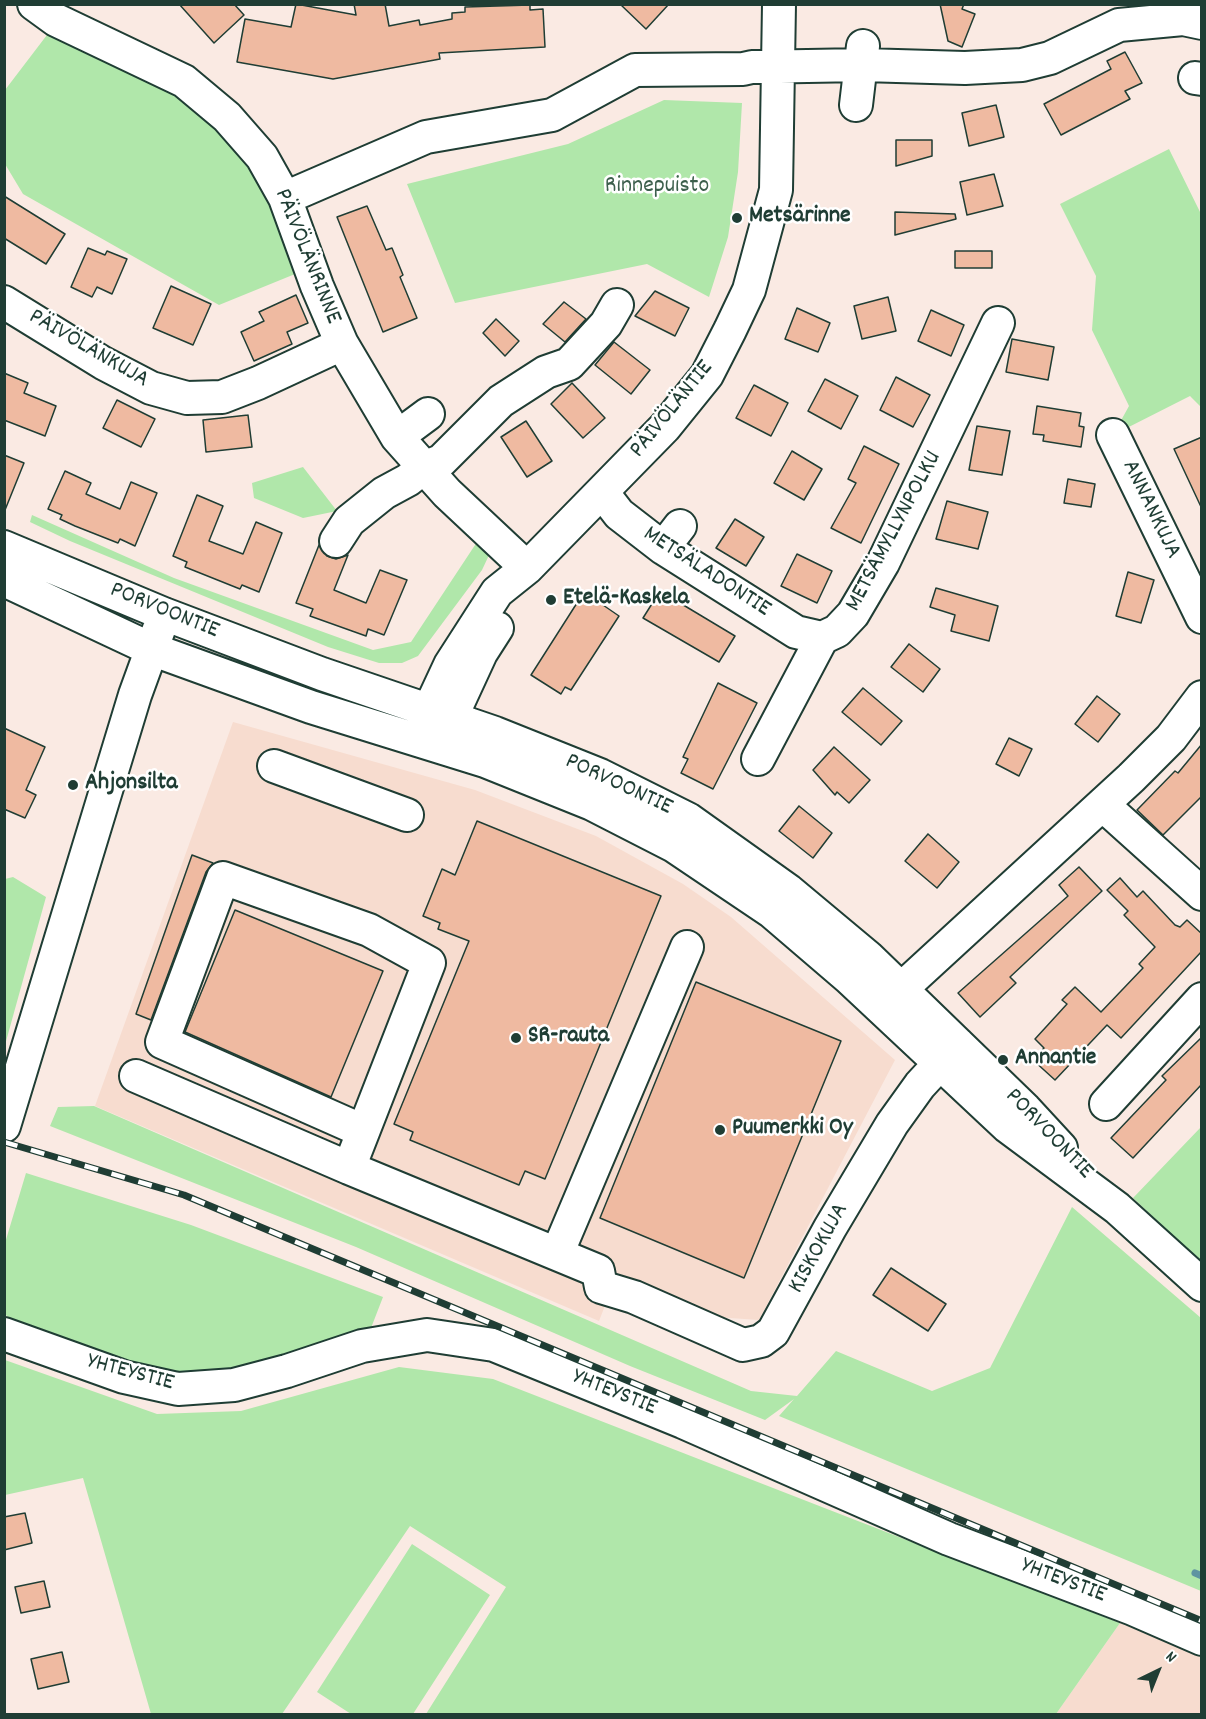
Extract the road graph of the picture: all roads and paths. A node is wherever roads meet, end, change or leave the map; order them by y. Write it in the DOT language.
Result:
graph roads {
  1 [pos="34,4"];
  2 [pos="779,4"];
  3 [pos="1202,23"];
  4 [pos="863,55"];
  5 [pos="776,66"];
  6 [pos="856,105"];
  7 [pos="285,198"];
  8 [pos="4,302"];
  9 [pos="617,304"];
  10 [pos="998,323"];
  11 [pos="342,344"];
  12 [pos="428,414"];
  13 [pos="1113,435"];
  14 [pos="397,437"];
  15 [pos="423,468"];
  16 [pos="602,492"];
  17 [pos="336,541"];
  18 [pos="4,547"];
  19 [pos="526,568"];
  20 [pos="4,580"];
  21 [pos="164,614"];
  22 [pos="1202,617"];
  23 [pos="822,638"];
  24 [pos="151,649"];
  25 [pos="1202,697"];
  26 [pos="440,714"];
  27 [pos="429,745"];
  28 [pos="758,759"];
  29 [pos="274,766"];
  30 [pos="1102,805"];
  31 [pos="407,815"];
  32 [pos="1202,894"];
  33 [pos="687,947"];
  34 [pos="890,998"];
  35 [pos="1202,999"];
  36 [pos="949,1054"];
  37 [pos="136,1076"];
  38 [pos="1106,1104"];
  39 [pos="4,1126"];
  40 [pos="363,1131"];
  41 [pos="349,1168"];
  42 [pos="557,1254"];
  43 [pos="1202,1285"];
  44 [pos="4,1334"];
  45 [pos="1202,1639"];
  1 -- 7 [label="street, PÄIVÖLÄNRINNE"];
  2 -- 5 [label="street, PÄIVÖLÄNTIE"];
  3 -- 4 [label="street"];
  4 -- 5 [label="street"];
  4 -- 6 [label="street"];
  5 -- 7 [label="street"];
  5 -- 16 [label="street, PÄIVÖLÄNTIE"];
  7 -- 11 [label="street, PÄIVÖLÄNRINNE"];
  8 -- 11 [label="street, PÄIVÖLÄNKUJA"];
  9 -- 15 [label="street"];
  10 -- 23 [label="street, METSÄMYLLYNPOLKU"];
  11 -- 14 [label="street, PÄIVÖLÄNRINNE"];
  12 -- 14 [label="street"];
  13 -- 22 [label="street, ANNANKUJA"];
  14 -- 15 [label="street, PÄIVÖLÄNRINNE"];
  15 -- 17 [label="street"];
  15 -- 19 [label="street, PÄIVÖLÄNRINNE"];
  16 -- 19 [label="street, PÄIVÖLÄNTIE"];
  16 -- 23 [label="street, METSÄLADONTIE"];
  18 -- 21 [label="street, PORVOONTIE"];
  19 -- 26 [label="street, PÄIVÖLÄNTIE"];
  20 -- 24 [label="street, PORVOONTIE"];
  21 -- 24 [label="street"];
  21 -- 26 [label="street, PORVOONTIE"];
  23 -- 28 [label="street, METSÄMYLLYNPOLKU"];
  24 -- 27 [label="street, PORVOONTIE"];
  24 -- 39 [label="street"];
  25 -- 30 [label="street"];
  26 -- 27 [label="street, PÄIVÖLÄNTIE"];
  26 -- 34 [label="street, PORVOONTIE"];
  27 -- 34 [label="street, PORVOONTIE"];
  29 -- 31 [label="street"];
  30 -- 32 [label="street"];
  30 -- 34 [label="street"];
  33 -- 42 [label="street"];
  34 -- 36 [label="street, PORVOONTIE"];
  35 -- 38 [label="street"];
  36 -- 42 [label="street, KISKOKUJA"];
  36 -- 43 [label="street, PORVOONTIE"];
  37 -- 41 [label="street"];
  40 -- 40 [label="street"];
  40 -- 41 [label="street"];
  41 -- 42 [label="street"];
  44 -- 45 [label="street, YHTEYSTIE"];
}
